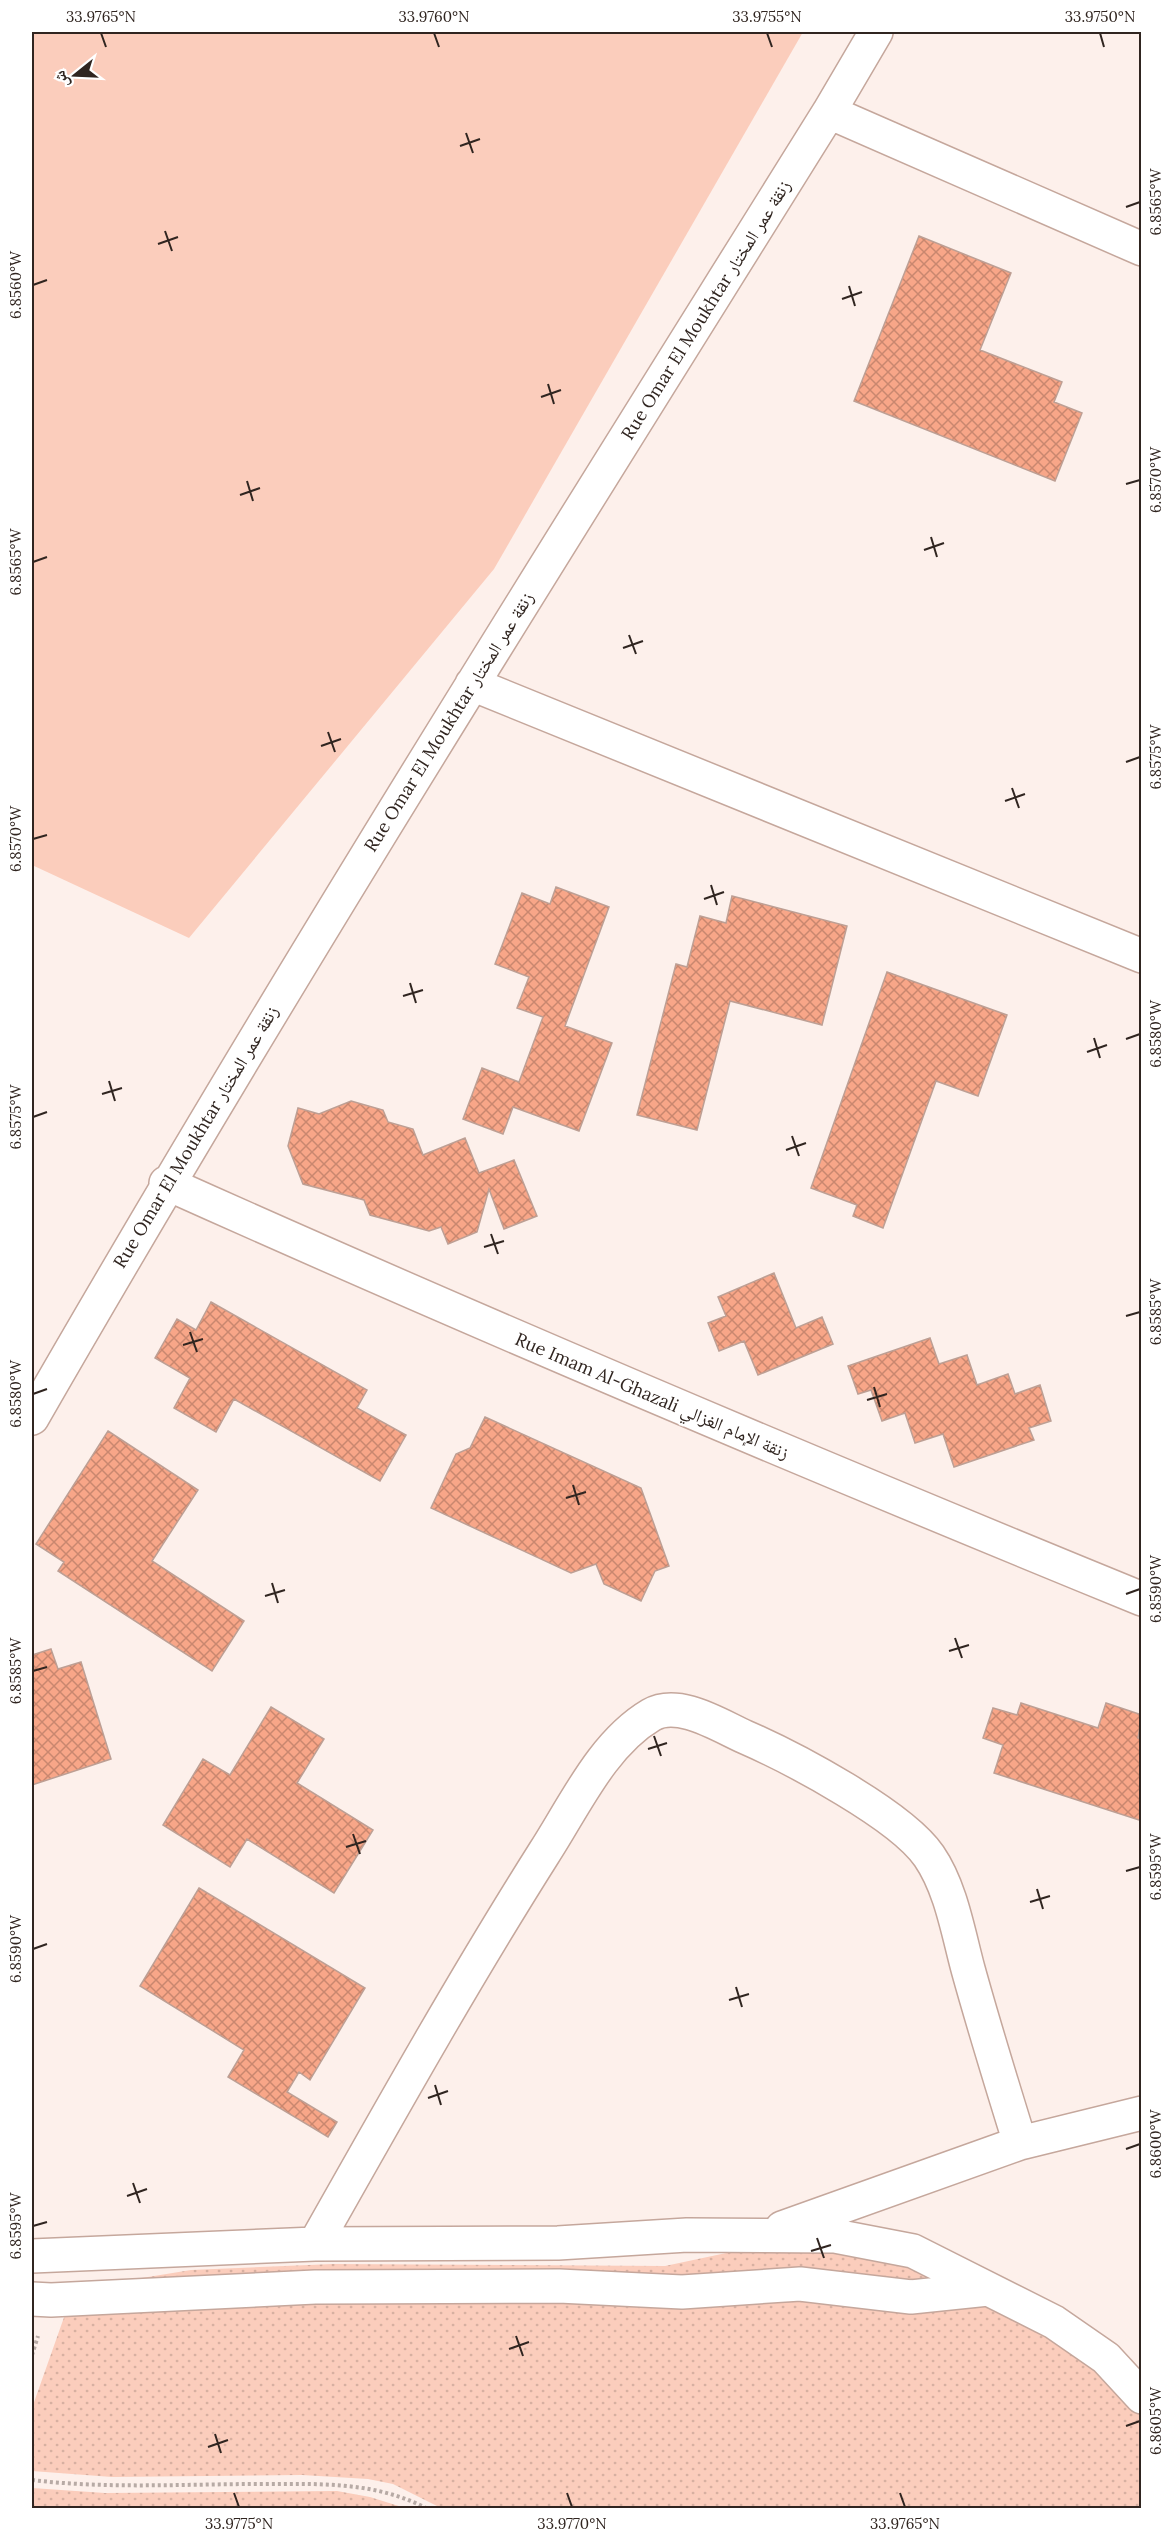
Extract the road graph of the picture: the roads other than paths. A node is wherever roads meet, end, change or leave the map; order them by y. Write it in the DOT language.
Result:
graph roads {
  1 [pos="876,32"];
  2 [pos="829,112"];
  3 [pos="1142,249"];
  4 [pos="472,684"];
  5 [pos="1142,956"];
  6 [pos="166,1183"];
  7 [pos="32,1418"];
  8 [pos="1142,1599"];
  9 [pos="1142,2113"];
  10 [pos="1020,2144"];
  11 [pos="760,2236"];
  12 [pos="315,2244"];
  13 [pos="32,2256"];
  14 [pos="988,2289"];
  15 [pos="32,2299"];
  16 [pos="1142,2397"];
  1 -- 2 [label="street, Rue Omar El Moukhtar زنقة عمر المختار"];
  2 -- 3 [label="street"];
  2 -- 4 [label="street, Rue Omar El Moukhtar زنقة عمر المختار"];
  4 -- 5 [label="street"];
  4 -- 6 [label="street, Rue Omar El Moukhtar زنقة عمر المختار"];
  6 -- 7 [label="street, Rue Omar El Moukhtar زنقة عمر المختار"];
  6 -- 8 [label="street, Rue Imam Al-Ghazali زنقة الإمام الغزالي"];
  9 -- 10 [label="street"];
  10 -- 11 [label="street"];
  10 -- 12 [label="street"];
  11 -- 12 [label="street"];
  11 -- 14 [label="street"];
  12 -- 13 [label="street"];
  14 -- 15 [label="street"];
  14 -- 16 [label="street"];
}
